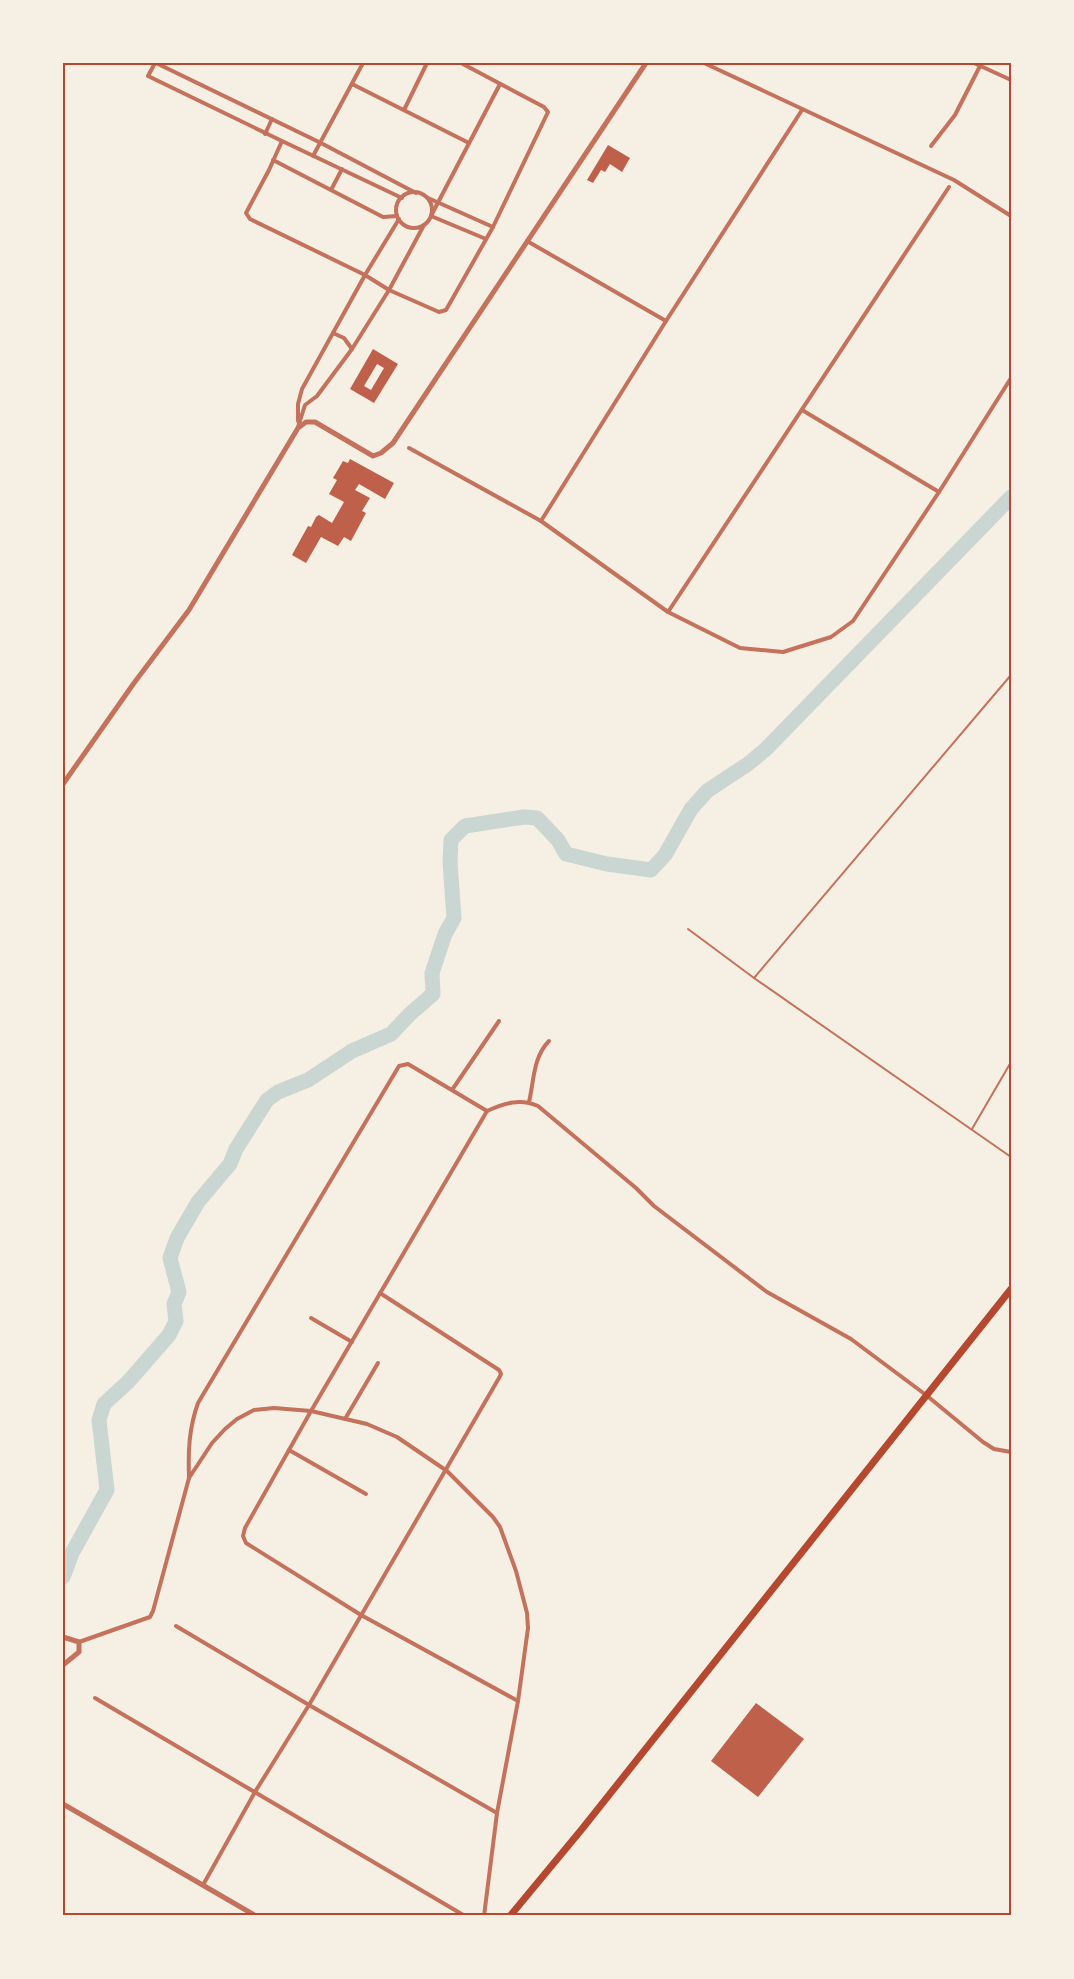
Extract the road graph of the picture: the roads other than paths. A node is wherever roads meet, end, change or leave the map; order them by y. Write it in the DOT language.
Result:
graph roads {
  1 [pos="155,63"];
  2 [pos="363,63"];
  3 [pos="427,63"];
  4 [pos="461,63"];
  5 [pos="646,63"];
  6 [pos="704,63"];
  7 [pos="974,63"];
  8 [pos="980,66"];
  9 [pos="1011,80"];
  10 [pos="352,84"];
  11 [pos="500,84"];
  12 [pos="404,110"];
  13 [pos="802,110"];
  14 [pos="272,119"];
  15 [pos="265,134"];
  16 [pos="282,141"];
  17 [pos="469,142"];
  18 [pos="321,144"];
  19 [pos="931,146"];
  20 [pos="313,156"];
  21 [pos="273,160"];
  22 [pos="342,169"];
  23 [pos="949,187"];
  24 [pos="331,190"];
  25 [pos="416,193"];
  26 [pos="402,198"];
  27 [pos="427,198"];
  28 [pos="438,201"];
  29 [pos="431,215"];
  30 [pos="1011,216"];
  31 [pos="398,217"];
  32 [pos="424,225"];
  33 [pos="493,227"];
  34 [pos="486,239"];
  35 [pos="527,241"];
  36 [pos="365,275"];
  37 [pos="389,290"];
  38 [pos="666,321"];
  39 [pos="333,333"];
  40 [pos="352,350"];
  41 [pos="1011,378"];
  42 [pos="802,410"];
  43 [pos="298,428"];
  44 [pos="409,448"];
  45 [pos="939,492"];
  46 [pos="541,521"];
  47 [pos="668,612"];
  48 [pos="1011,675"];
  49 [pos="63,784"];
  50 [pos="688,929"];
  51 [pos="754,978"];
  52 [pos="499,1021"];
  53 [pos="549,1041"];
  54 [pos="1011,1062"];
  55 [pos="452,1090"];
  56 [pos="529,1102"];
  57 [pos="487,1111"];
  58 [pos="972,1130"];
  59 [pos="1011,1157"];
  60 [pos="1011,1289"];
  61 [pos="380,1293"];
  62 [pos="311,1318"];
  63 [pos="351,1342"];
  64 [pos="378,1363"];
  65 [pos="926,1395"];
  66 [pos="311,1411"];
  67 [pos="345,1419"];
  68 [pos="289,1450"];
  69 [pos="1011,1452"];
  70 [pos="447,1471"];
  71 [pos="189,1479"];
  72 [pos="366,1494"];
  73 [pos="361,1615"];
  74 [pos="176,1626"];
  75 [pos="63,1637"];
  76 [pos="79,1642"];
  77 [pos="63,1665"];
  78 [pos="95,1698"];
  79 [pos="518,1701"];
  80 [pos="309,1705"];
  81 [pos="255,1792"];
  82 [pos="63,1804"];
  83 [pos="497,1813"];
  84 [pos="203,1886"];
  85 [pos="256,1916"];
  86 [pos="465,1916"];
  87 [pos="484,1916"];
  88 [pos="510,1916"];
  1 -- 14 [label="street"];
  1 -- 15 [label="street"];
  2 -- 10 [label="street"];
  3 -- 12 [label="street"];
  4 -- 11 [label="street"];
  5 -- 35 [label="street"];
  6 -- 13 [label="street"];
  7 -- 8 [label="street"];
  8 -- 9 [label="street"];
  8 -- 19 [label="street"];
  10 -- 12 [label="street"];
  10 -- 18 [label="street"];
  11 -- 17 [label="street"];
  11 -- 33 [label="street"];
  12 -- 17 [label="street"];
  13 -- 30 [label="street"];
  13 -- 38 [label="street"];
  14 -- 15 [label="street"];
  14 -- 18 [label="street"];
  15 -- 16 [label="street"];
  16 -- 20 [label="street"];
  16 -- 21 [label="street"];
  17 -- 28 [label="street"];
  18 -- 20 [label="street"];
  18 -- 25 [label="street"];
  20 -- 22 [label="street"];
  21 -- 24 [label="street"];
  21 -- 36 [label="street"];
  22 -- 24 [label="street"];
  22 -- 26 [label="street"];
  23 -- 42 [label="street"];
  24 -- 31 [label="street"];
  25 -- 26 [label="street"];
  25 -- 27 [label="street"];
  26 -- 31 [label="street"];
  27 -- 28 [label="street"];
  27 -- 29 [label="street"];
  28 -- 29 [label="street"];
  28 -- 33 [label="street"];
  29 -- 32 [label="street"];
  29 -- 34 [label="street"];
  31 -- 32 [label="street"];
  31 -- 36 [label="street"];
  32 -- 37 [label="street"];
  33 -- 34 [label="street"];
  34 -- 37 [label="street"];
  35 -- 38 [label="street"];
  35 -- 43 [label="street"];
  36 -- 37 [label="street"];
  36 -- 39 [label="street"];
  37 -- 40 [label="street"];
  38 -- 46 [label="street"];
  39 -- 40 [label="street"];
  39 -- 43 [label="street"];
  40 -- 43 [label="street"];
  41 -- 45 [label="street"];
  42 -- 45 [label="street"];
  42 -- 47 [label="street"];
  43 -- 49 [label="street"];
  44 -- 46 [label="street"];
  45 -- 47 [label="street"];
  46 -- 47 [label="street"];
  48 -- 51 [label="lane"];
  50 -- 51 [label="lane"];
  51 -- 58 [label="lane"];
  52 -- 55 [label="street"];
  53 -- 56 [label="street"];
  54 -- 58 [label="lane"];
  55 -- 57 [label="street"];
  55 -- 71 [label="street"];
  56 -- 57 [label="street"];
  56 -- 65 [label="street"];
  57 -- 61 [label="street"];
  58 -- 59 [label="lane"];
  60 -- 65 [label="highway"];
  61 -- 63 [label="street"];
  61 -- 70 [label="street"];
  62 -- 63 [label="street"];
  63 -- 66 [label="street"];
  64 -- 67 [label="street"];
  65 -- 69 [label="street"];
  65 -- 88 [label="highway"];
  66 -- 67 [label="street"];
  66 -- 68 [label="street"];
  66 -- 71 [label="street"];
  67 -- 70 [label="street"];
  68 -- 72 [label="street"];
  68 -- 73 [label="street"];
  70 -- 73 [label="street"];
  70 -- 79 [label="street"];
  71 -- 76 [label="street"];
  73 -- 79 [label="street"];
  73 -- 80 [label="street"];
  74 -- 80 [label="street"];
  75 -- 76 [label="street"];
  76 -- 77 [label="street"];
  78 -- 81 [label="street"];
  79 -- 83 [label="street"];
  80 -- 81 [label="street"];
  80 -- 83 [label="street"];
  81 -- 84 [label="street"];
  81 -- 86 [label="street"];
  82 -- 84 [label="street"];
  83 -- 87 [label="street"];
  84 -- 85 [label="street"];
}
